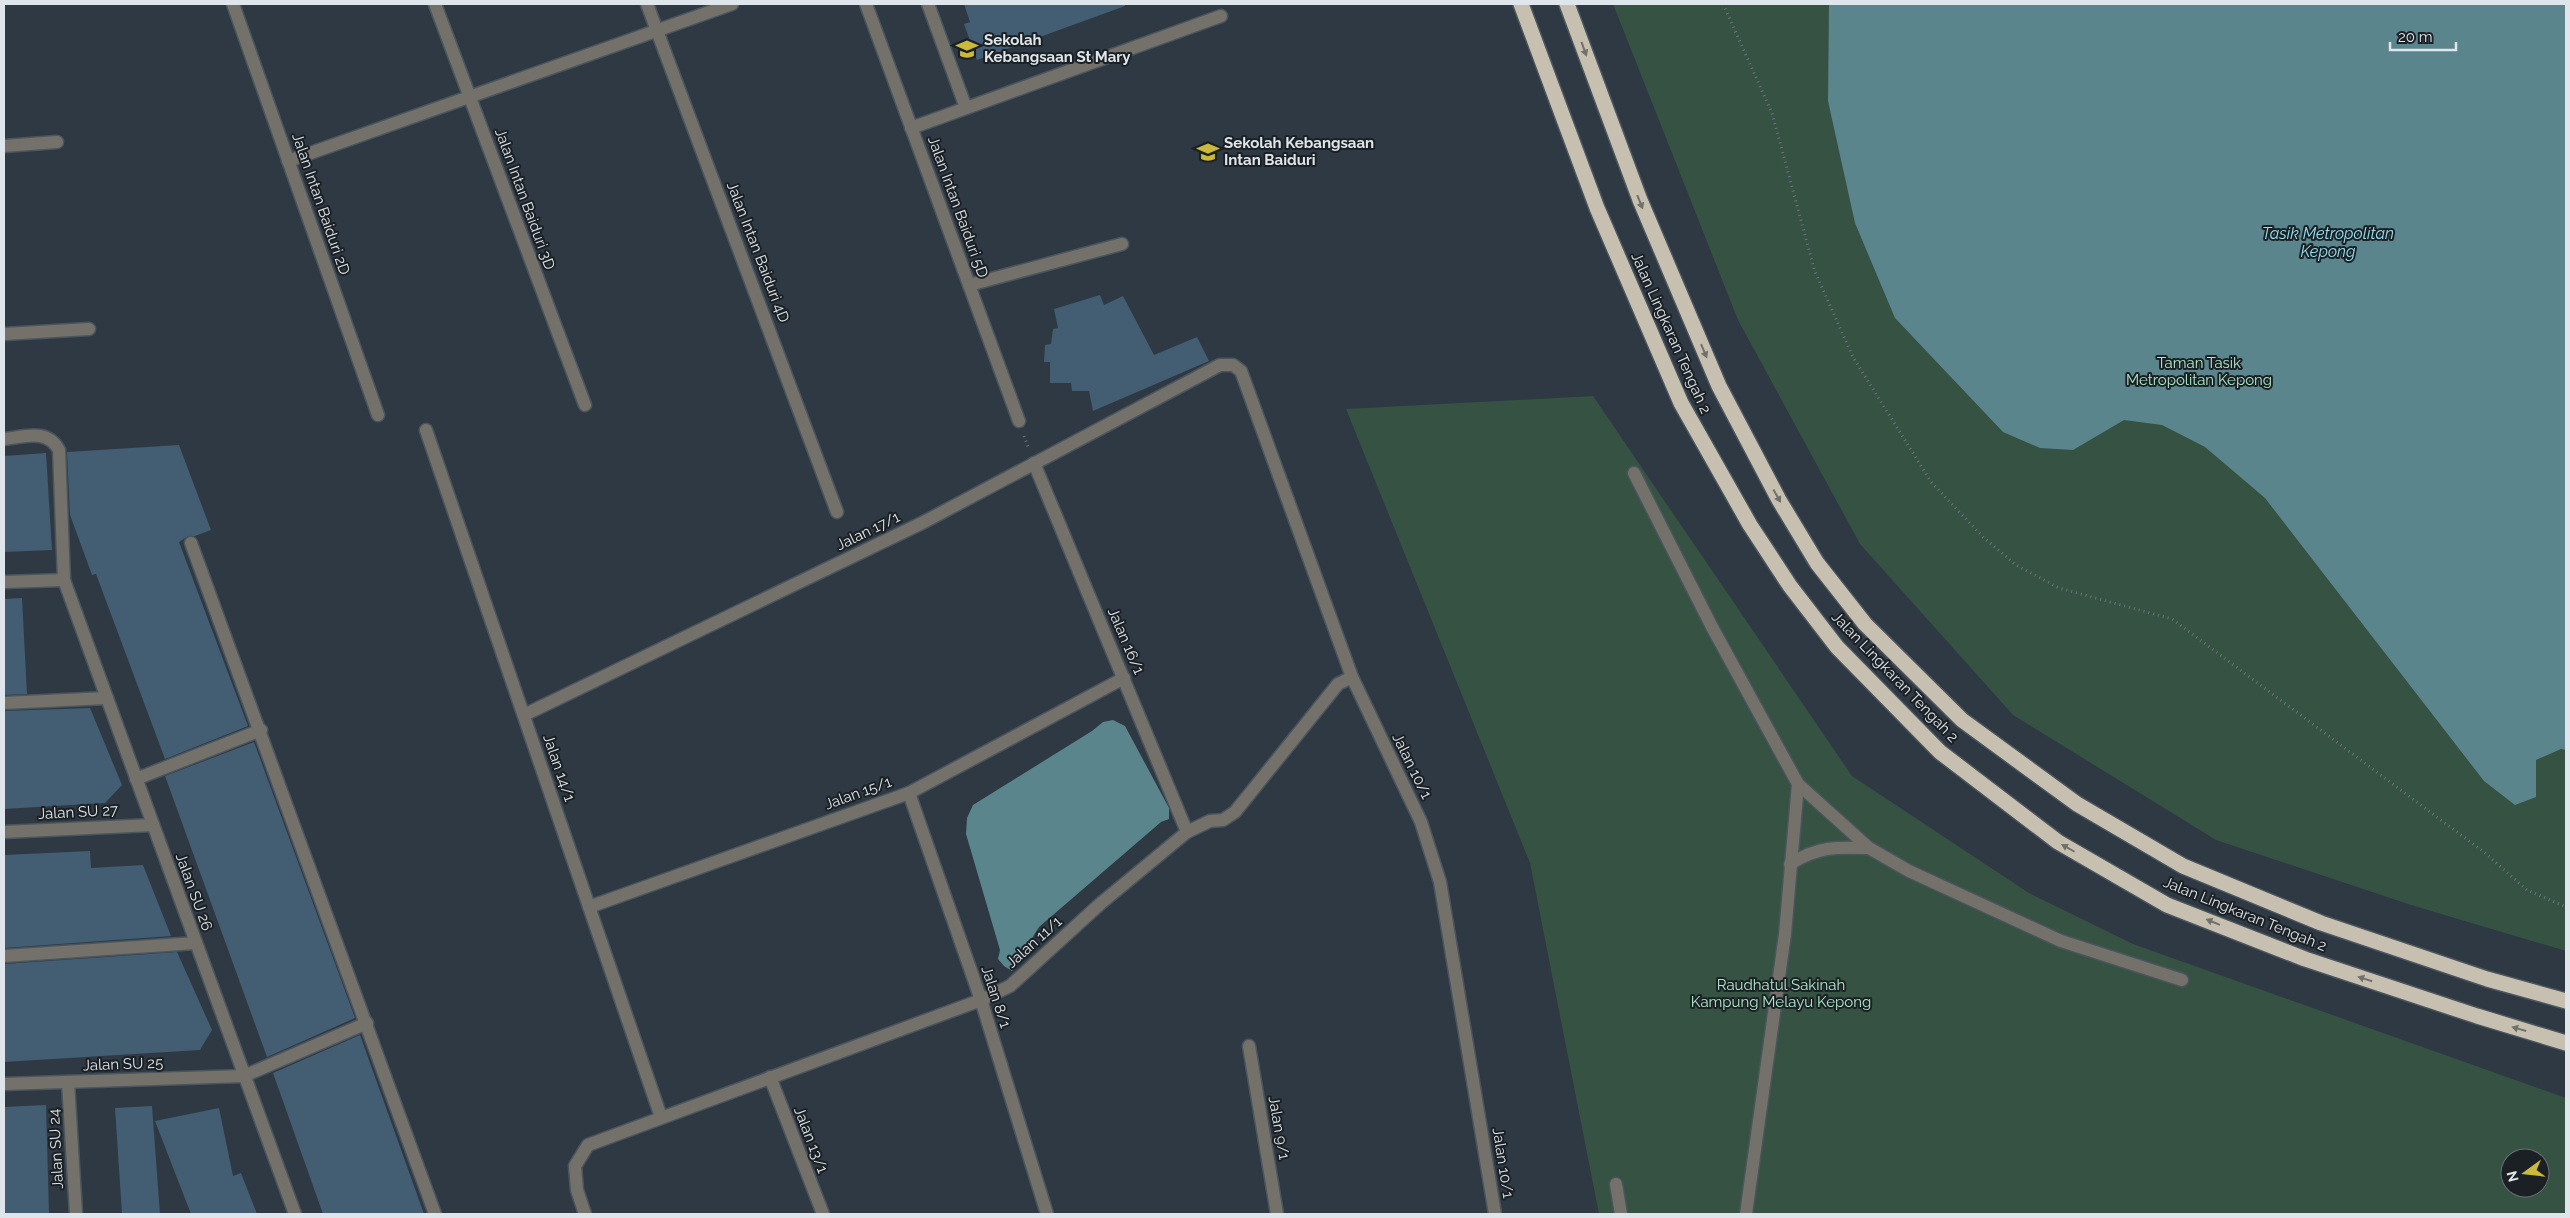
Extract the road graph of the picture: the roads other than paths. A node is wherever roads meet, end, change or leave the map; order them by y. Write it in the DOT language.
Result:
graph roads {
  1 [pos="232,4"];
  2 [pos="435,4"];
  3 [pos="647,4"];
  4 [pos="732,4"];
  5 [pos="866,4"];
  6 [pos="928,4"];
  7 [pos="1521,4"];
  8 [pos="1567,4"];
  9 [pos="1221,16"];
  10 [pos="657,30"];
  11 [pos="470,97"];
  12 [pos="966,108"];
  13 [pos="911,128"];
  14 [pos="57,142"];
  15 [pos="4,146"];
  16 [pos="288,161"];
  17 [pos="1122,244"];
  18 [pos="969,285"];
  19 [pos="89,329"];
  20 [pos="4,334"];
  21 [pos="1220,365"];
  22 [pos="585,405"];
  23 [pos="378,415"];
  24 [pos="1019,421"];
  25 [pos="426,430"];
  26 [pos="4,439"];
  27 [pos="1034,463"];
  28 [pos="1634,473"];
  29 [pos="837,512"];
  30 [pos="191,543"];
  31 [pos="64,580"];
  32 [pos="4,582"];
  33 [pos="1352,676"];
  34 [pos="1124,678"];
  35 [pos="106,698"];
  36 [pos="4,703"];
  37 [pos="524,715"];
  38 [pos="261,730"];
  39 [pos="136,779"];
  40 [pos="1798,784"];
  41 [pos="909,793"];
  42 [pos="153,825"];
  43 [pos="4,832"];
  44 [pos="1187,832"];
  45 [pos="1870,848"];
  46 [pos="1790,864"];
  47 [pos="589,907"];
  48 [pos="196,943"];
  49 [pos="4,956"];
  50 [pos="2182,980"];
  51 [pos="981,1000"];
  52 [pos="2566,1001"];
  53 [pos="367,1023"];
  54 [pos="2566,1042"];
  55 [pos="1249,1046"];
  56 [pos="244,1076"];
  57 [pos="770,1078"];
  58 [pos="68,1082"];
  59 [pos="4,1084"];
  60 [pos="661,1117"];
  61 [pos="1616,1184"];
  62 [pos="76,1214"];
  63 [pos="295,1214"];
  64 [pos="435,1214"];
  65 [pos="585,1214"];
  66 [pos="823,1214"];
  67 [pos="1047,1214"];
  68 [pos="1277,1214"];
  69 [pos="1495,1214"];
  70 [pos="1621,1214"];
  71 [pos="1746,1214"];
  1 -- 16 [label="street, Jalan Intan Baiduri 2D"];
  2 -- 11 [label="street, Jalan Intan Baiduri 3D"];
  3 -- 10 [label="street, Jalan Intan Baiduri 4D"];
  4 -- 10 [label="street"];
  5 -- 13 [label="street, Jalan Intan Baiduri 5D"];
  6 -- 12 [label="street"];
  54 -- 7 [label="highway, Jalan Lingkaran Tengah 2, one-way"];
  8 -- 52 [label="highway, Jalan Lingkaran Tengah 2, one-way"];
  9 -- 12 [label="street"];
  10 -- 11 [label="street"];
  10 -- 29 [label="street, Jalan Intan Baiduri 4D"];
  11 -- 16 [label="street"];
  11 -- 22 [label="street, Jalan Intan Baiduri 3D"];
  12 -- 13 [label="street"];
  13 -- 18 [label="street, Jalan Intan Baiduri 5D"];
  14 -- 15 [label="street"];
  16 -- 23 [label="street, Jalan Intan Baiduri 2D"];
  17 -- 18 [label="street"];
  18 -- 24 [label="street, Jalan Intan Baiduri 5D"];
  19 -- 20 [label="street"];
  21 -- 27 [label="street, Jalan 17/1"];
  21 -- 33 [label="street, Jalan 10/1"];
  25 -- 37 [label="street, Jalan 14/1"];
  26 -- 31 [label="street, Jalan SU 26"];
  27 -- 34 [label="street, Jalan 16/1"];
  27 -- 37 [label="street, Jalan 17/1"];
  28 -- 40 [label="street"];
  30 -- 38 [label="street"];
  31 -- 32 [label="street"];
  31 -- 35 [label="street, Jalan SU 26"];
  33 -- 44 [label="street, Jalan 11/1"];
  33 -- 69 [label="street, Jalan 10/1"];
  34 -- 41 [label="street, Jalan 15/1"];
  34 -- 44 [label="street, Jalan 16/1"];
  35 -- 36 [label="street"];
  35 -- 39 [label="street, Jalan SU 26"];
  37 -- 47 [label="street, Jalan 14/1"];
  38 -- 39 [label="street"];
  38 -- 53 [label="street"];
  39 -- 42 [label="street, Jalan SU 26"];
  40 -- 45 [label="street"];
  40 -- 46 [label="street"];
  41 -- 47 [label="street, Jalan 15/1"];
  41 -- 51 [label="street, Jalan 8/1"];
  42 -- 43 [label="street, Jalan SU 27"];
  42 -- 48 [label="street, Jalan SU 26"];
  44 -- 51 [label="street, Jalan 11/1"];
  45 -- 46 [label="street"];
  45 -- 50 [label="street"];
  46 -- 71 [label="street"];
  47 -- 60 [label="street, Jalan 14/1"];
  48 -- 49 [label="street"];
  48 -- 56 [label="street, Jalan SU 26"];
  51 -- 57 [label="street, Jalan 11/1"];
  51 -- 67 [label="street, Jalan 8/1"];
  53 -- 56 [label="street"];
  53 -- 64 [label="street"];
  55 -- 68 [label="street, Jalan 9/1"];
  56 -- 58 [label="street, Jalan SU 25"];
  56 -- 63 [label="street, Jalan SU 26"];
  57 -- 60 [label="street, Jalan 11/1"];
  57 -- 66 [label="street, Jalan 13/1"];
  58 -- 59 [label="street, Jalan SU 25"];
  58 -- 62 [label="street, Jalan SU 24"];
  60 -- 65 [label="street, Jalan 11/1"];
  61 -- 70 [label="street"];
}
